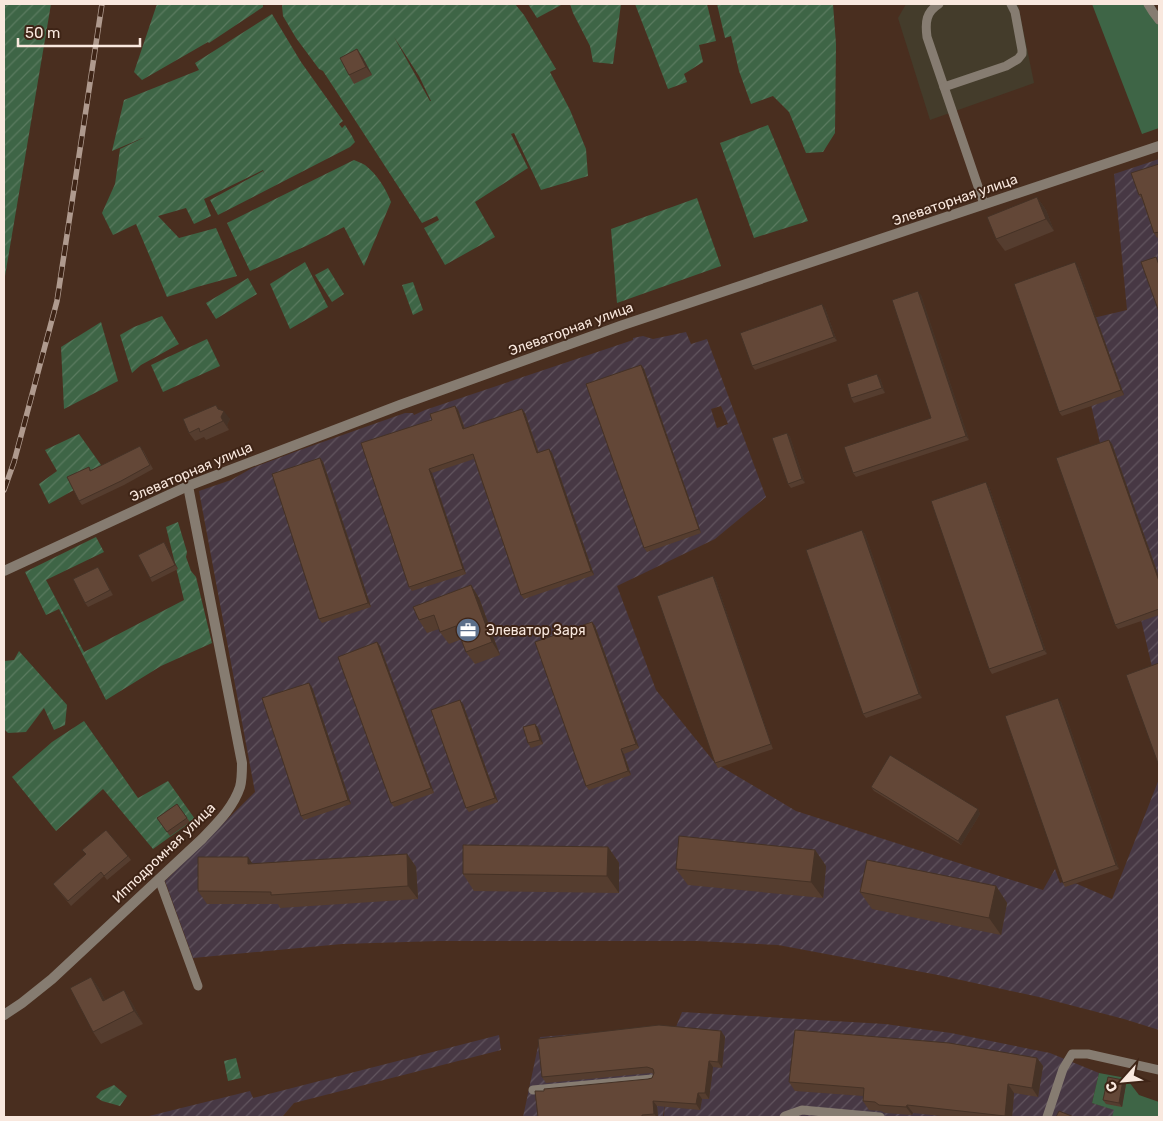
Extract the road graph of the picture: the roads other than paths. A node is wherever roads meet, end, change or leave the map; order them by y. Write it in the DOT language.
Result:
graph roads {
  1 [pos="939,4"];
  2 [pos="1011,4"];
  3 [pos="1148,4"];
  4 [pos="1159,20"];
  5 [pos="944,87"];
  6 [pos="1159,146"];
  7 [pos="984,204"];
  8 [pos="188,486"];
  9 [pos="4,571"];
  10 [pos="159,879"];
  11 [pos="198,986"];
  12 [pos="4,1015"];
  13 [pos="1159,1070"];
  14 [pos="652,1079"];
  15 [pos="532,1090"];
  16 [pos="784,1117"];
  17 [pos="880,1117"];
  18 [pos="1047,1117"];
  1 -- 5 [label="lane"];
  2 -- 5 [label="lane"];
  3 -- 4 [label="lane"];
  5 -- 7 [label="lane"];
  6 -- 7 [label="street, Элеваторная улица"];
  7 -- 8 [label="street, Элеваторная улица"];
  8 -- 9 [label="street, Элеваторная улица"];
  8 -- 10 [label="street, Ипподромная улица"];
  10 -- 11 [label="lane"];
  10 -- 12 [label="street, Ипподромная улица"];
  13 -- 18 [label="lane"];
  14 -- 15 [label="lane"];
  16 -- 17 [label="lane"];
}
